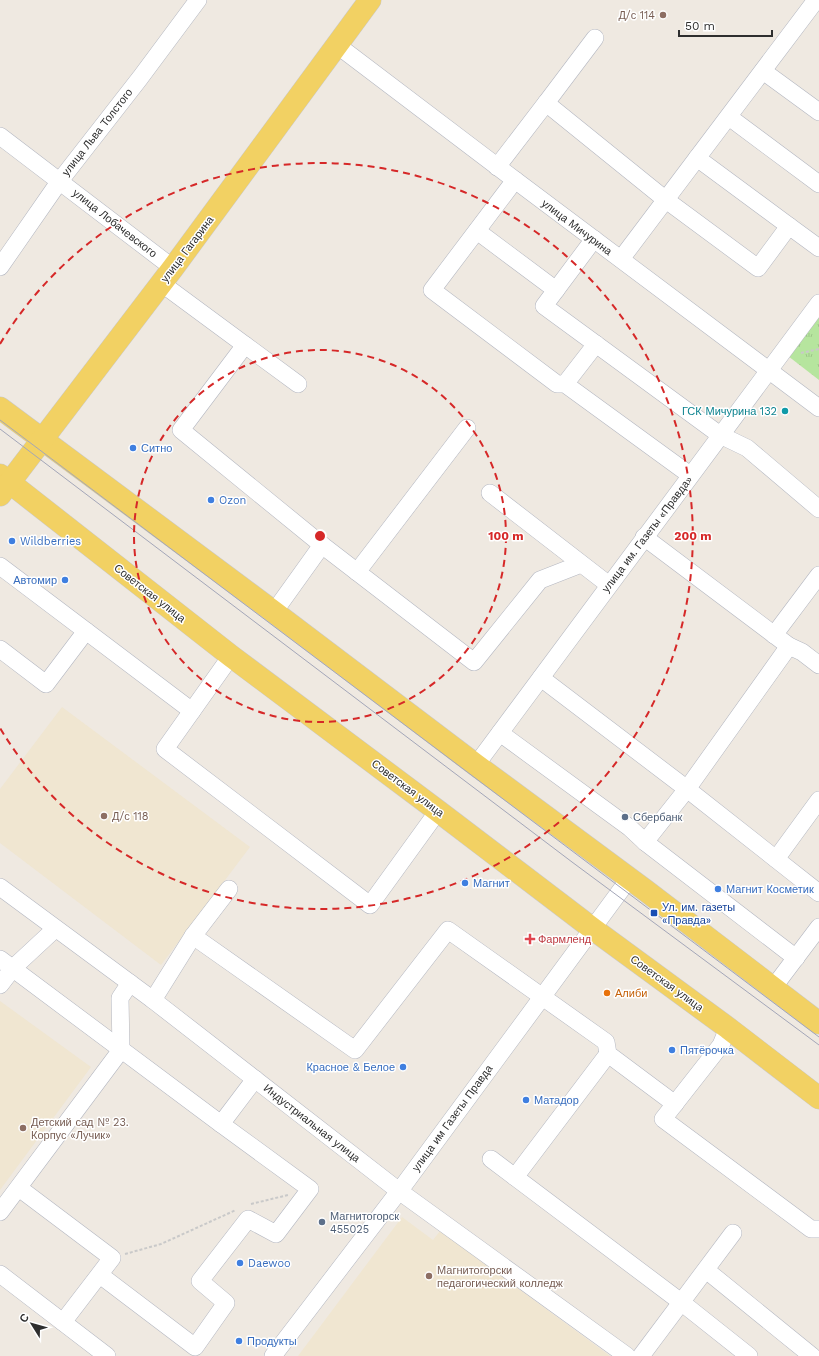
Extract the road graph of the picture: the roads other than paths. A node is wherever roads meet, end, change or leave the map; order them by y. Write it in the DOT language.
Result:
graph roads {
  1 [pos="198,0"];
  2 [pos="370,0"];
  3 [pos="816,0"];
  4 [pos="595,38"];
  5 [pos="337,45"];
  6 [pos="763,71"];
  7 [pos="546,103"];
  8 [pos="819,112"];
  9 [pos="728,117"];
  10 [pos="0,136"];
  11 [pos="698,158"];
  12 [pos="497,167"];
  13 [pos="515,180"];
  14 [pos="59,182"];
  15 [pos="819,184"];
  16 [pos="666,200"];
  17 [pos="789,226"];
  18 [pos="477,231"];
  19 [pos="594,239"];
  20 [pos="819,248"];
  21 [pos="621,259"];
  22 [pos="0,267"];
  23 [pos="167,276"];
  24 [pos="556,290"];
  25 [pos="819,303"];
  26 [pos="596,344"];
  27 [pos="245,345"];
  28 [pos="769,371"];
  29 [pos="298,384"];
  30 [pos="565,384"];
  31 [pos="0,408"];
  32 [pos="819,408"];
  33 [pos="467,428"];
  34 [pos="720,435"];
  35 [pos="42,439"];
  36 [pos="690,475"];
  37 [pos="3,484"];
  38 [pos="490,493"];
  39 [pos="819,508"];
  40 [pos="644,537"];
  41 [pos="322,545"];
  42 [pos="581,564"];
  43 [pos="0,566"];
  44 [pos="357,572"];
  45 [pos="819,576"];
  46 [pos="609,585"];
  47 [pos="274,612"];
  48 [pos="86,631"];
  49 [pos="774,635"];
  50 [pos="789,646"];
  51 [pos="0,649"];
  52 [pos="231,656"];
  53 [pos="819,665"];
  54 [pos="541,678"];
  55 [pos="192,711"];
  56 [pos="500,733"];
  57 [pos="476,766"];
  58 [pos="687,789"];
  59 [pos="819,800"];
  60 [pos="438,811"];
  61 [pos="645,842"];
  62 [pos="776,859"];
  63 [pos="629,879"];
  64 [pos="0,887"];
  65 [pos="229,889"];
  66 [pos="819,893"];
  67 [pos="819,927"];
  68 [pos="55,929"];
  69 [pos="593,929"];
  70 [pos="193,936"];
  71 [pos="796,958"];
  72 [pos="6,964"];
  73 [pos="130,983"];
  74 [pos="0,985"];
  75 [pos="773,988"];
  76 [pos="541,997"];
  77 [pos="153,1000"];
  78 [pos="819,1024"];
  79 [pos="728,1028"];
  80 [pos="121,1050"];
  81 [pos="608,1054"];
  82 [pos="255,1079"];
  83 [pos="819,1098"];
  84 [pos="675,1104"];
  85 [pos="221,1124"];
  86 [pos="491,1159"];
  87 [pos="515,1177"];
  88 [pos="19,1188"];
  89 [pos="399,1191"];
  90 [pos="0,1212"];
  91 [pos="819,1229"];
  92 [pos="734,1233"];
  93 [pos="706,1270"];
  94 [pos="0,1274"];
  95 [pos="100,1275"];
  96 [pos="681,1302"];
  97 [pos="63,1322"];
  98 [pos="107,1356"];
  99 [pos="273,1356"];
  100 [pos="628,1356"];
  101 [pos="641,1356"];
  102 [pos="749,1356"];
  103 [pos="812,1356"];
  1 -- 14 [label="street, улица Льва Толстого"];
  2 -- 5 [label="main road, улица Гагарина"];
  3 -- 6 [label="street"];
  4 -- 7 [label="street"];
  5 -- 12 [label="street, улица Мичурина"];
  5 -- 23 [label="main road, улица Гагарина"];
  6 -- 8 [label="street"];
  6 -- 9 [label="street"];
  7 -- 12 [label="street"];
  7 -- 16 [label="street"];
  9 -- 11 [label="street"];
  9 -- 15 [label="street"];
  10 -- 14 [label="street, улица Лобачевского"];
  11 -- 16 [label="street"];
  11 -- 17 [label="street"];
  12 -- 13 [label="street, улица Мичурина"];
  13 -- 18 [label="street"];
  13 -- 19 [label="street, улица Мичурина"];
  14 -- 22 [label="street, улица Льва Толстого"];
  14 -- 23 [label="street, улица Лобачевского"];
  16 -- 17 [label="street"];
  16 -- 21 [label="street"];
  17 -- 20 [label="street"];
  18 -- 24 [label="street"];
  18 -- 30 [label="street"];
  19 -- 21 [label="street, улица Мичурина"];
  19 -- 24 [label="street"];
  21 -- 28 [label="street, улица Мичурина"];
  23 -- 27 [label="street, улица Лобачевского"];
  23 -- 35 [label="main road, улица Гагарина"];
  24 -- 26 [label="street"];
  25 -- 28 [label="street, улица им. Газеты «Правда»"];
  26 -- 30 [label="street"];
  26 -- 34 [label="street"];
  27 -- 29 [label="street, улица Лобачевского"];
  27 -- 41 [label="street"];
  28 -- 32 [label="street, улица Мичурина"];
  28 -- 34 [label="street, улица им. Газеты «Правда»"];
  30 -- 36 [label="street"];
  31 -- 35 [label="main road"];
  33 -- 44 [label="street"];
  34 -- 36 [label="street, улица им. Газеты «Правда»"];
  34 -- 39 [label="street"];
  35 -- 37 [label="main road, улица Гагарина"];
  35 -- 47 [label="main road"];
  36 -- 40 [label="street, улица им. Газеты «Правда»"];
  37 -- 52 [label="main road, Советская улица"];
  38 -- 42 [label="street"];
  40 -- 46 [label="street, улица им. Газеты «Правда»"];
  40 -- 49 [label="street"];
  41 -- 44 [label="street"];
  41 -- 47 [label="street"];
  42 -- 44 [label="street"];
  42 -- 46 [label="street"];
  43 -- 48 [label="street"];
  45 -- 49 [label="street"];
  46 -- 54 [label="street, улица им. Газеты «Правда»"];
  47 -- 57 [label="main road"];
  48 -- 51 [label="street"];
  48 -- 55 [label="street"];
  49 -- 50 [label="street"];
  50 -- 53 [label="street"];
  50 -- 58 [label="street"];
  52 -- 55 [label="street"];
  52 -- 60 [label="main road, Советская улица"];
  54 -- 56 [label="street, улица им. Газеты «Правда»"];
  54 -- 58 [label="street"];
  55 -- 60 [label="street"];
  56 -- 57 [label="street, улица им. Газеты «Правда»"];
  56 -- 61 [label="street"];
  57 -- 63 [label="main road"];
  58 -- 61 [label="street"];
  58 -- 62 [label="street"];
  59 -- 62 [label="street"];
  60 -- 69 [label="main road, Советская улица"];
  61 -- 71 [label="street"];
  62 -- 66 [label="street"];
  63 -- 69 [label="street, улица им Газеты Правда"];
  63 -- 75 [label="main road"];
  64 -- 68 [label="street, Индустриальная улица"];
  65 -- 70 [label="street"];
  67 -- 71 [label="street"];
  68 -- 72 [label="street"];
  68 -- 73 [label="street, Индустриальная улица"];
  69 -- 76 [label="street, улица им Газеты Правда"];
  69 -- 79 [label="main road, Советская улица"];
  70 -- 76 [label="street"];
  70 -- 77 [label="street"];
  71 -- 75 [label="street"];
  72 -- 74 [label="street"];
  72 -- 80 [label="street"];
  73 -- 77 [label="street, Индустриальная улица"];
  73 -- 80 [label="street"];
  75 -- 78 [label="main road"];
  76 -- 81 [label="street"];
  76 -- 89 [label="street, улица им Газеты Правда"];
  77 -- 82 [label="street, Индустриальная улица"];
  79 -- 83 [label="main road, Советская улица"];
  79 -- 84 [label="street"];
  80 -- 85 [label="street"];
  80 -- 88 [label="street"];
  81 -- 84 [label="street"];
  81 -- 87 [label="street"];
  82 -- 85 [label="street"];
  82 -- 89 [label="street, Индустриальная улица"];
  84 -- 91 [label="street"];
  85 -- 95 [label="street"];
  86 -- 87 [label="street"];
  87 -- 96 [label="street"];
  88 -- 90 [label="street"];
  88 -- 95 [label="street"];
  89 -- 99 [label="street, улица им Газеты Правда"];
  89 -- 100 [label="street, Индустриальная улица"];
  92 -- 93 [label="street"];
  93 -- 96 [label="street"];
  93 -- 103 [label="street"];
  94 -- 97 [label="street"];
  95 -- 97 [label="street"];
  96 -- 101 [label="street"];
  96 -- 102 [label="street"];
  97 -- 98 [label="street"];
}
